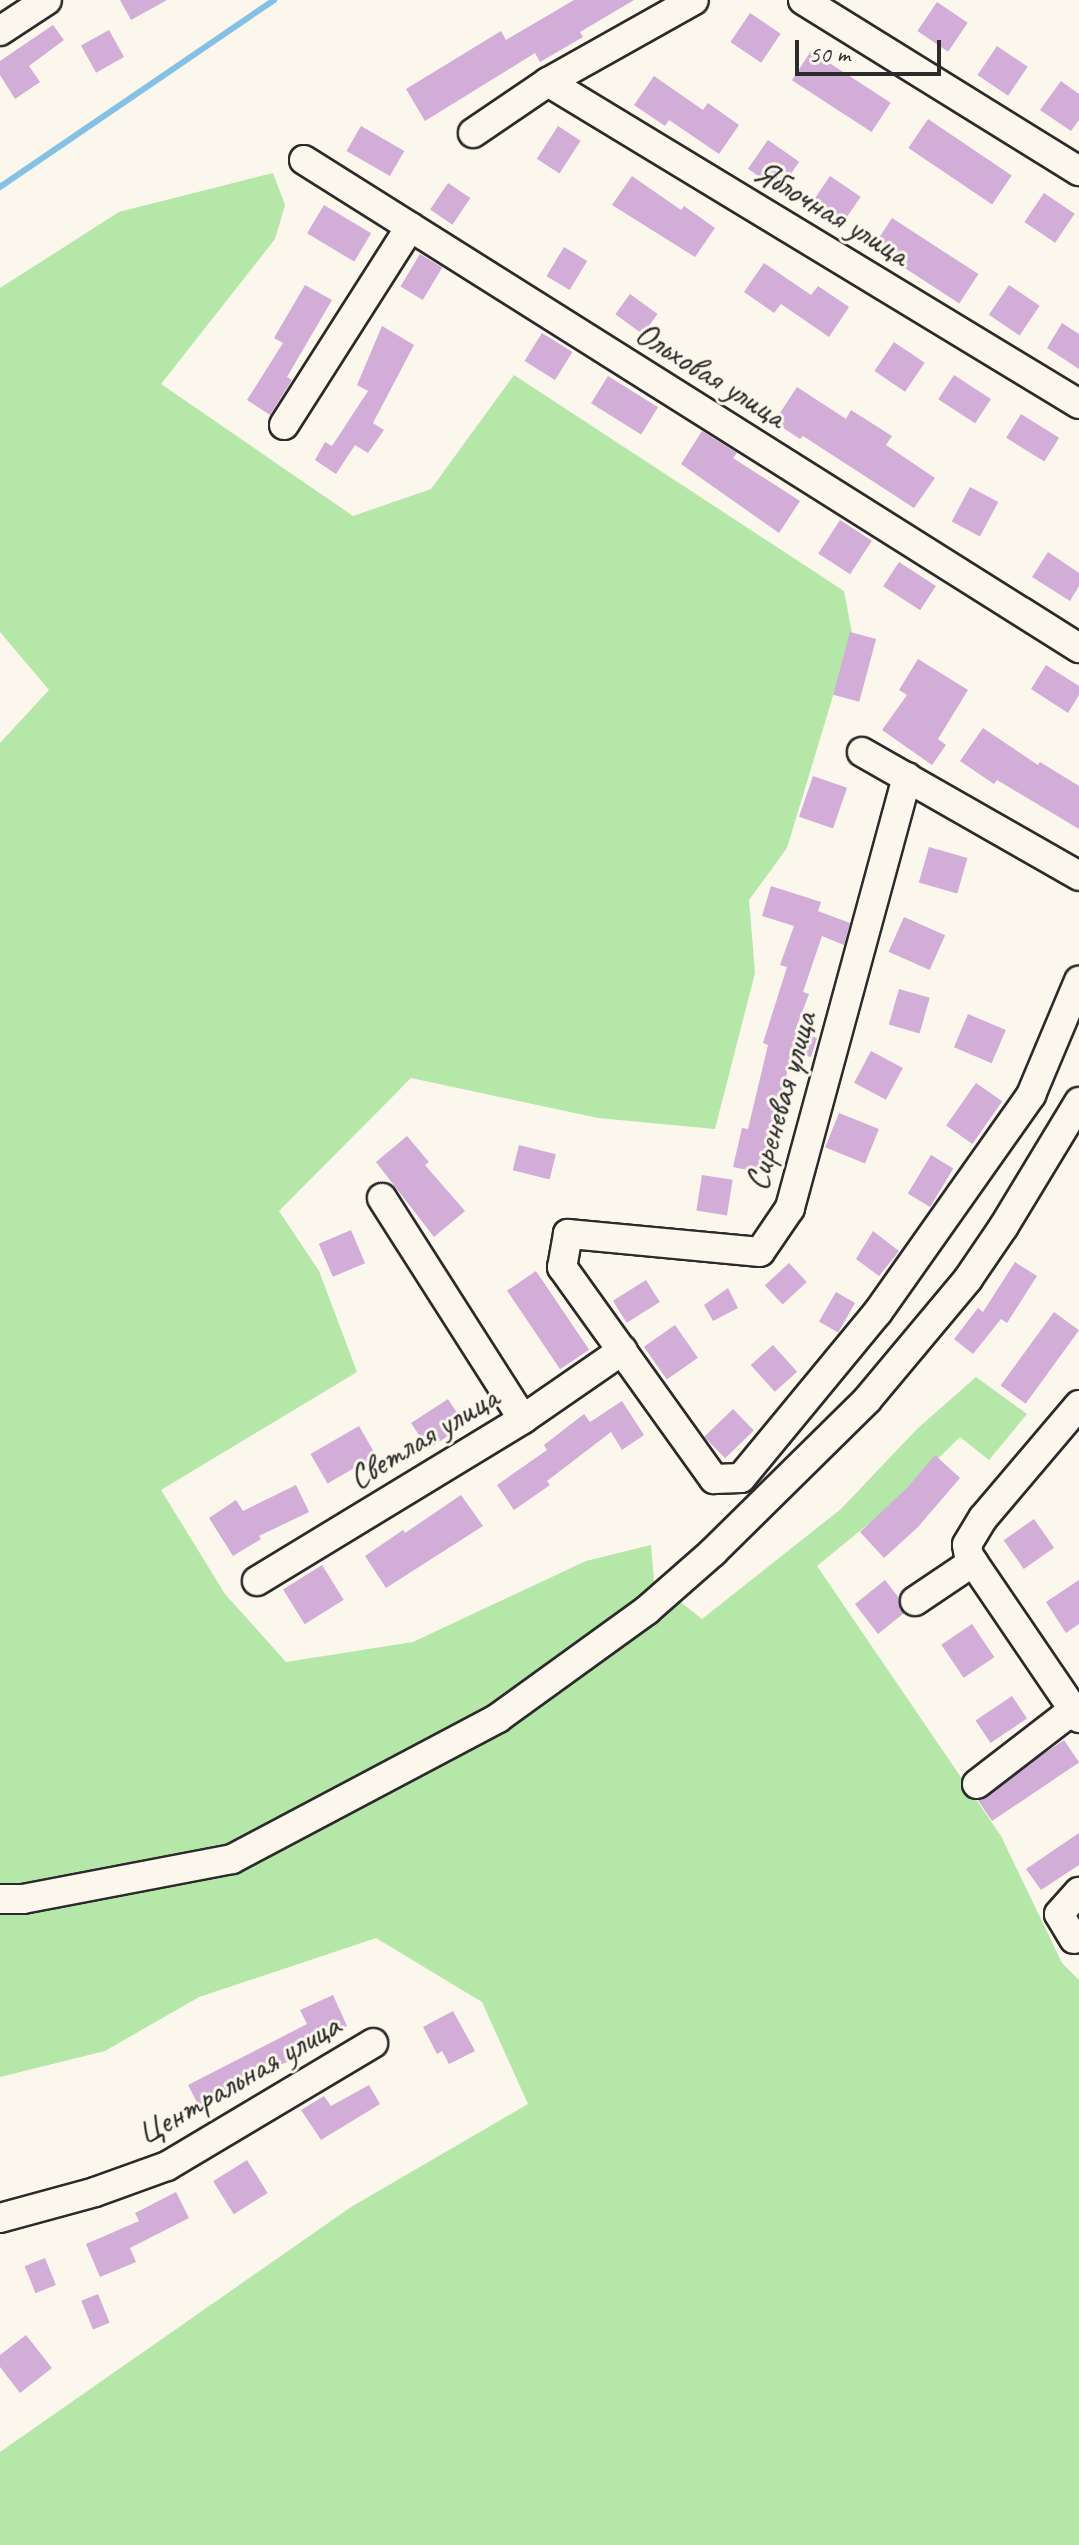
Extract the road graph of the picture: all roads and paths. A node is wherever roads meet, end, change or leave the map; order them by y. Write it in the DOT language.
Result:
graph roads {
  1 [pos="47,0"];
  2 [pos="694,0"];
  3 [pos="803,0"];
  4 [pos="0,31"];
  5 [pos="548,82"];
  6 [pos="473,133"];
  7 [pos="304,160"];
  8 [pos="1079,171"];
  9 [pos="410,227"];
  10 [pos="1079,404"];
  11 [pos="284,425"];
  12 [pos="1079,648"];
  13 [pos="862,752"];
  14 [pos="907,777"];
  15 [pos="1079,876"];
  16 [pos="1079,981"];
  17 [pos="1079,1102"];
  18 [pos="382,1198"];
  19 [pos="623,1350"];
  20 [pos="1079,1405"];
  21 [pos="523,1419"];
  22 [pos="973,1562"];
  23 [pos="257,1581"];
  24 [pos="915,1601"];
  25 [pos="1076,1714"];
  26 [pos="977,1784"];
  27 [pos="1079,1892"];
  28 [pos="0,1899"];
  29 [pos="1074,1939"];
  30 [pos="373,2043"];
  31 [pos="0,2218"];
  1 -- 4 [label="street"];
  2 -- 5 [label="street"];
  3 -- 8 [label="street"];
  5 -- 6 [label="street"];
  5 -- 10 [label="street, Яблочная улица"];
  7 -- 9 [label="street, Ольховая улица"];
  9 -- 11 [label="street"];
  9 -- 12 [label="street, Ольховая улица"];
  13 -- 14 [label="street"];
  14 -- 15 [label="street"];
  14 -- 19 [label="street, Сиреневая улица"];
  16 -- 19 [label="street"];
  17 -- 28 [label="street"];
  18 -- 21 [label="street"];
  19 -- 21 [label="street, Светлая улица"];
  20 -- 22 [label="street"];
  21 -- 23 [label="street, Светлая улица"];
  22 -- 24 [label="street"];
  22 -- 25 [label="street"];
  25 -- 26 [label="street"];
  27 -- 29 [label="street"];
  30 -- 31 [label="street, Центральная улица"];
}
